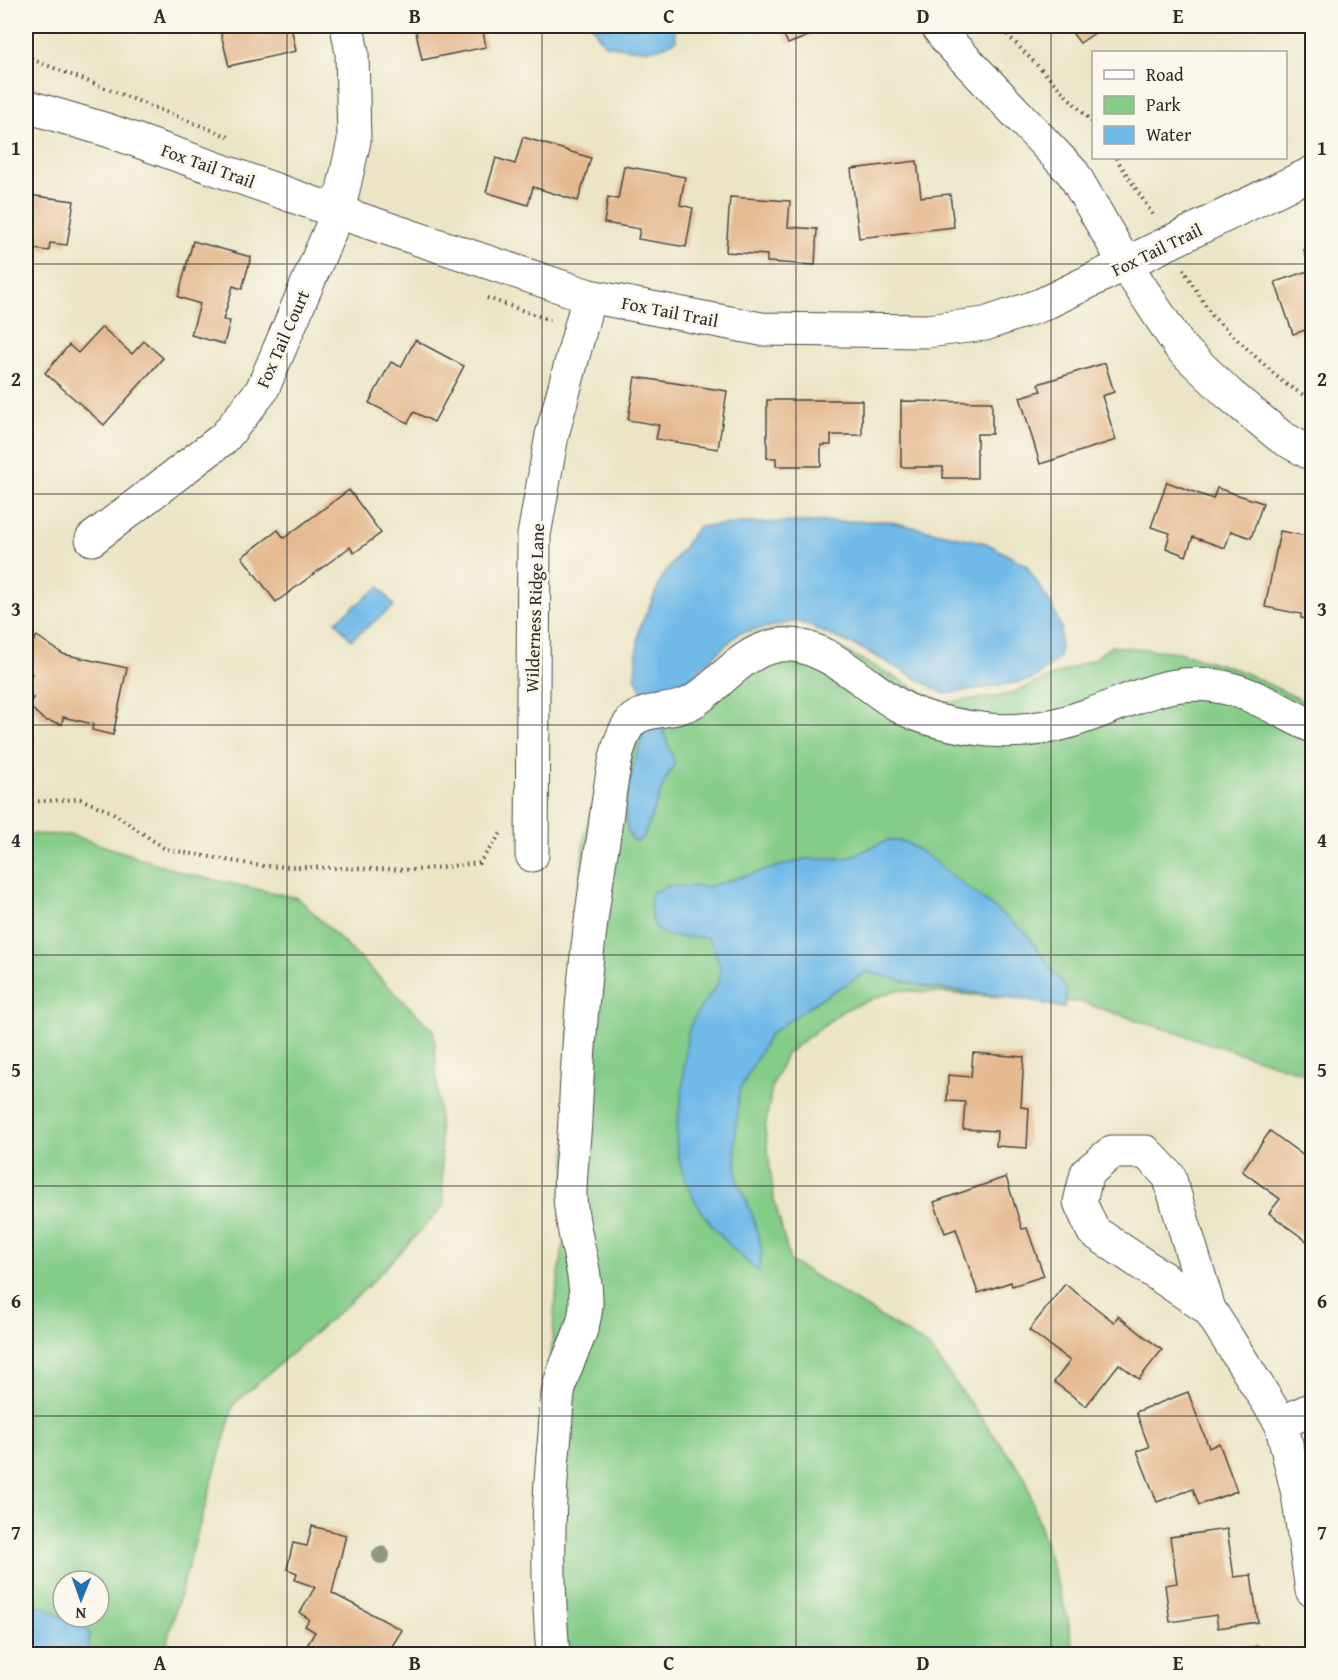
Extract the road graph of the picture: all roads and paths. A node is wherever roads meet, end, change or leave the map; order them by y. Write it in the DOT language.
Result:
graph roads {
  1 [pos="346,26"];
  2 [pos="938,26"];
  3 [pos="999,26"];
  4 [pos="26,57"];
  5 [pos="26,106"];
  6 [pos="1092,122"];
  7 [pos="237,140"];
  8 [pos="1117,159"];
  9 [pos="1312,173"];
  10 [pos="338,212"];
  11 [pos="1169,244"];
  12 [pos="1126,265"];
  13 [pos="483,296"];
  14 [pos="589,296"];
  15 [pos="548,331"];
  16 [pos="1312,400"];
  17 [pos="1312,454"];
  18 [pos="92,538"];
  19 [pos="1312,726"];
  20 [pos="26,802"];
  21 [pos="501,822"];
  22 [pos="532,855"];
  23 [pos="1209,1309"];
  24 [pos="1312,1409"];
  25 [pos="1281,1422"];
  26 [pos="1312,1590"];
  27 [pos="553,1654"];
  1 -- 10 [label="street, Fox Tail Court"];
  2 -- 12 [label="street"];
  3 -- 6 [label="path"];
  4 -- 7 [label="path"];
  5 -- 10 [label="street, Fox Tail Trail"];
  8 -- 11 [label="path"];
  9 -- 11 [label="street, Fox Tail Trail"];
  10 -- 14 [label="street, Fox Tail Trail"];
  10 -- 18 [label="street, Fox Tail Court"];
  11 -- 12 [label="street, Fox Tail Trail"];
  11 -- 16 [label="path"];
  12 -- 14 [label="street, Fox Tail Trail"];
  12 -- 17 [label="street"];
  13 -- 15 [label="path"];
  14 -- 22 [label="street, Wilderness Ridge Lane"];
  19 -- 27 [label="street"];
  20 -- 21 [label="path"];
  23 -- 23 [label="street"];
  23 -- 25 [label="street"];
  24 -- 25 [label="street"];
  25 -- 26 [label="street"];
}
